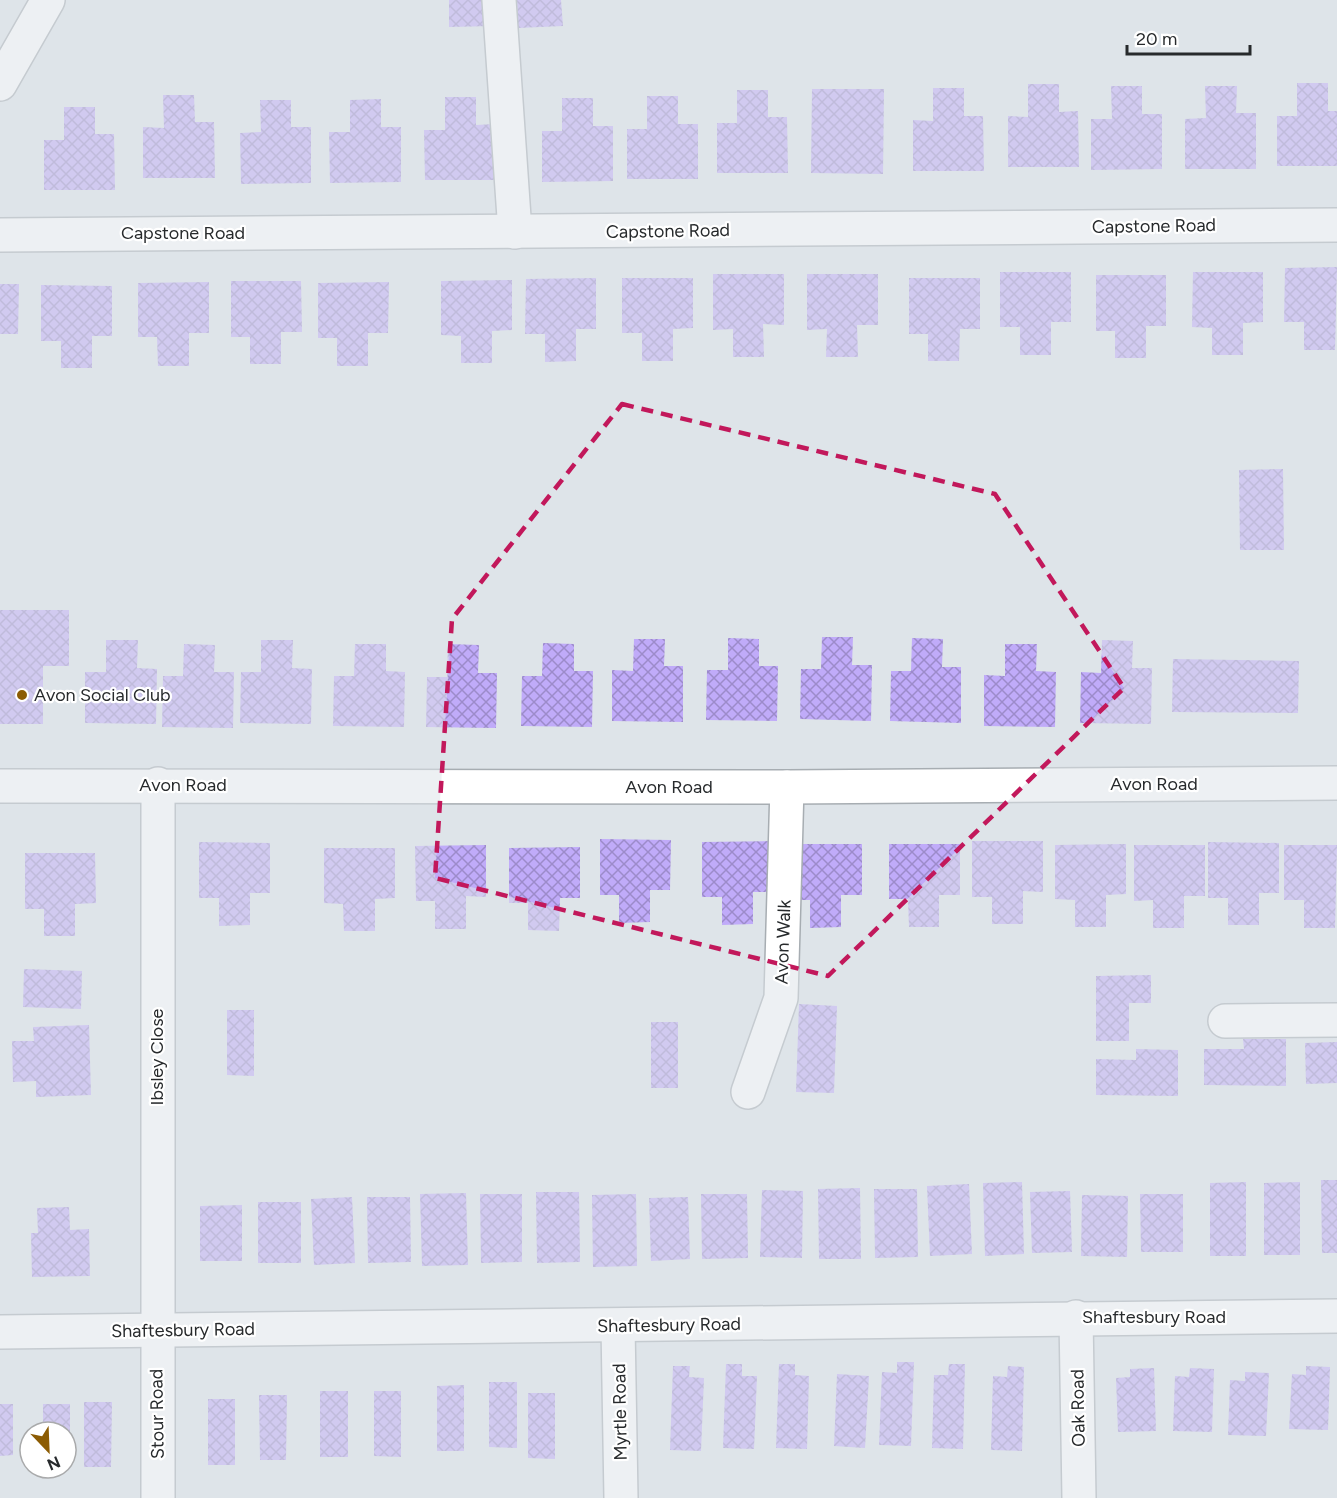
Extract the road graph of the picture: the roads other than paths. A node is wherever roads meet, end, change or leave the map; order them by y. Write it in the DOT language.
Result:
graph roads {
  1 [pos="48,0"];
  2 [pos="499,0"];
  3 [pos="0,84"];
  4 [pos="0,208"];
  5 [pos="1337,225"];
  6 [pos="515,232"];
  7 [pos="11,235"];
  8 [pos="1337,783"];
  9 [pos="158,784"];
  10 [pos="0,786"];
  11 [pos="787,787"];
  12 [pos="1337,1020"];
  13 [pos="1224,1021"];
  14 [pos="748,1092"];
  15 [pos="1337,1316"];
  16 [pos="1076,1317"];
  17 [pos="618,1326"];
  18 [pos="156,1330"];
  19 [pos="0,1332"];
  20 [pos="158,1498"];
  21 [pos="621,1498"];
  22 [pos="1079,1498"];
  1 -- 3 [label="street"];
  2 -- 6 [label="street"];
  4 -- 7 [label="street"];
  5 -- 6 [label="street, Capstone Road"];
  6 -- 7 [label="street, Capstone Road"];
  8 -- 11 [label="street, Avon Road"];
  9 -- 10 [label="street, Avon Road"];
  9 -- 11 [label="street, Avon Road"];
  9 -- 18 [label="street, Ibsley Close"];
  11 -- 14 [label="street, Avon Walk"];
  12 -- 13 [label="street"];
  15 -- 16 [label="street, Shaftesbury Road"];
  16 -- 17 [label="street, Shaftesbury Road"];
  16 -- 22 [label="street, Oak Road"];
  17 -- 18 [label="street, Shaftesbury Road"];
  17 -- 21 [label="street, Myrtle Road"];
  18 -- 19 [label="street, Shaftesbury Road"];
  18 -- 20 [label="street, Stour Road"];
}
